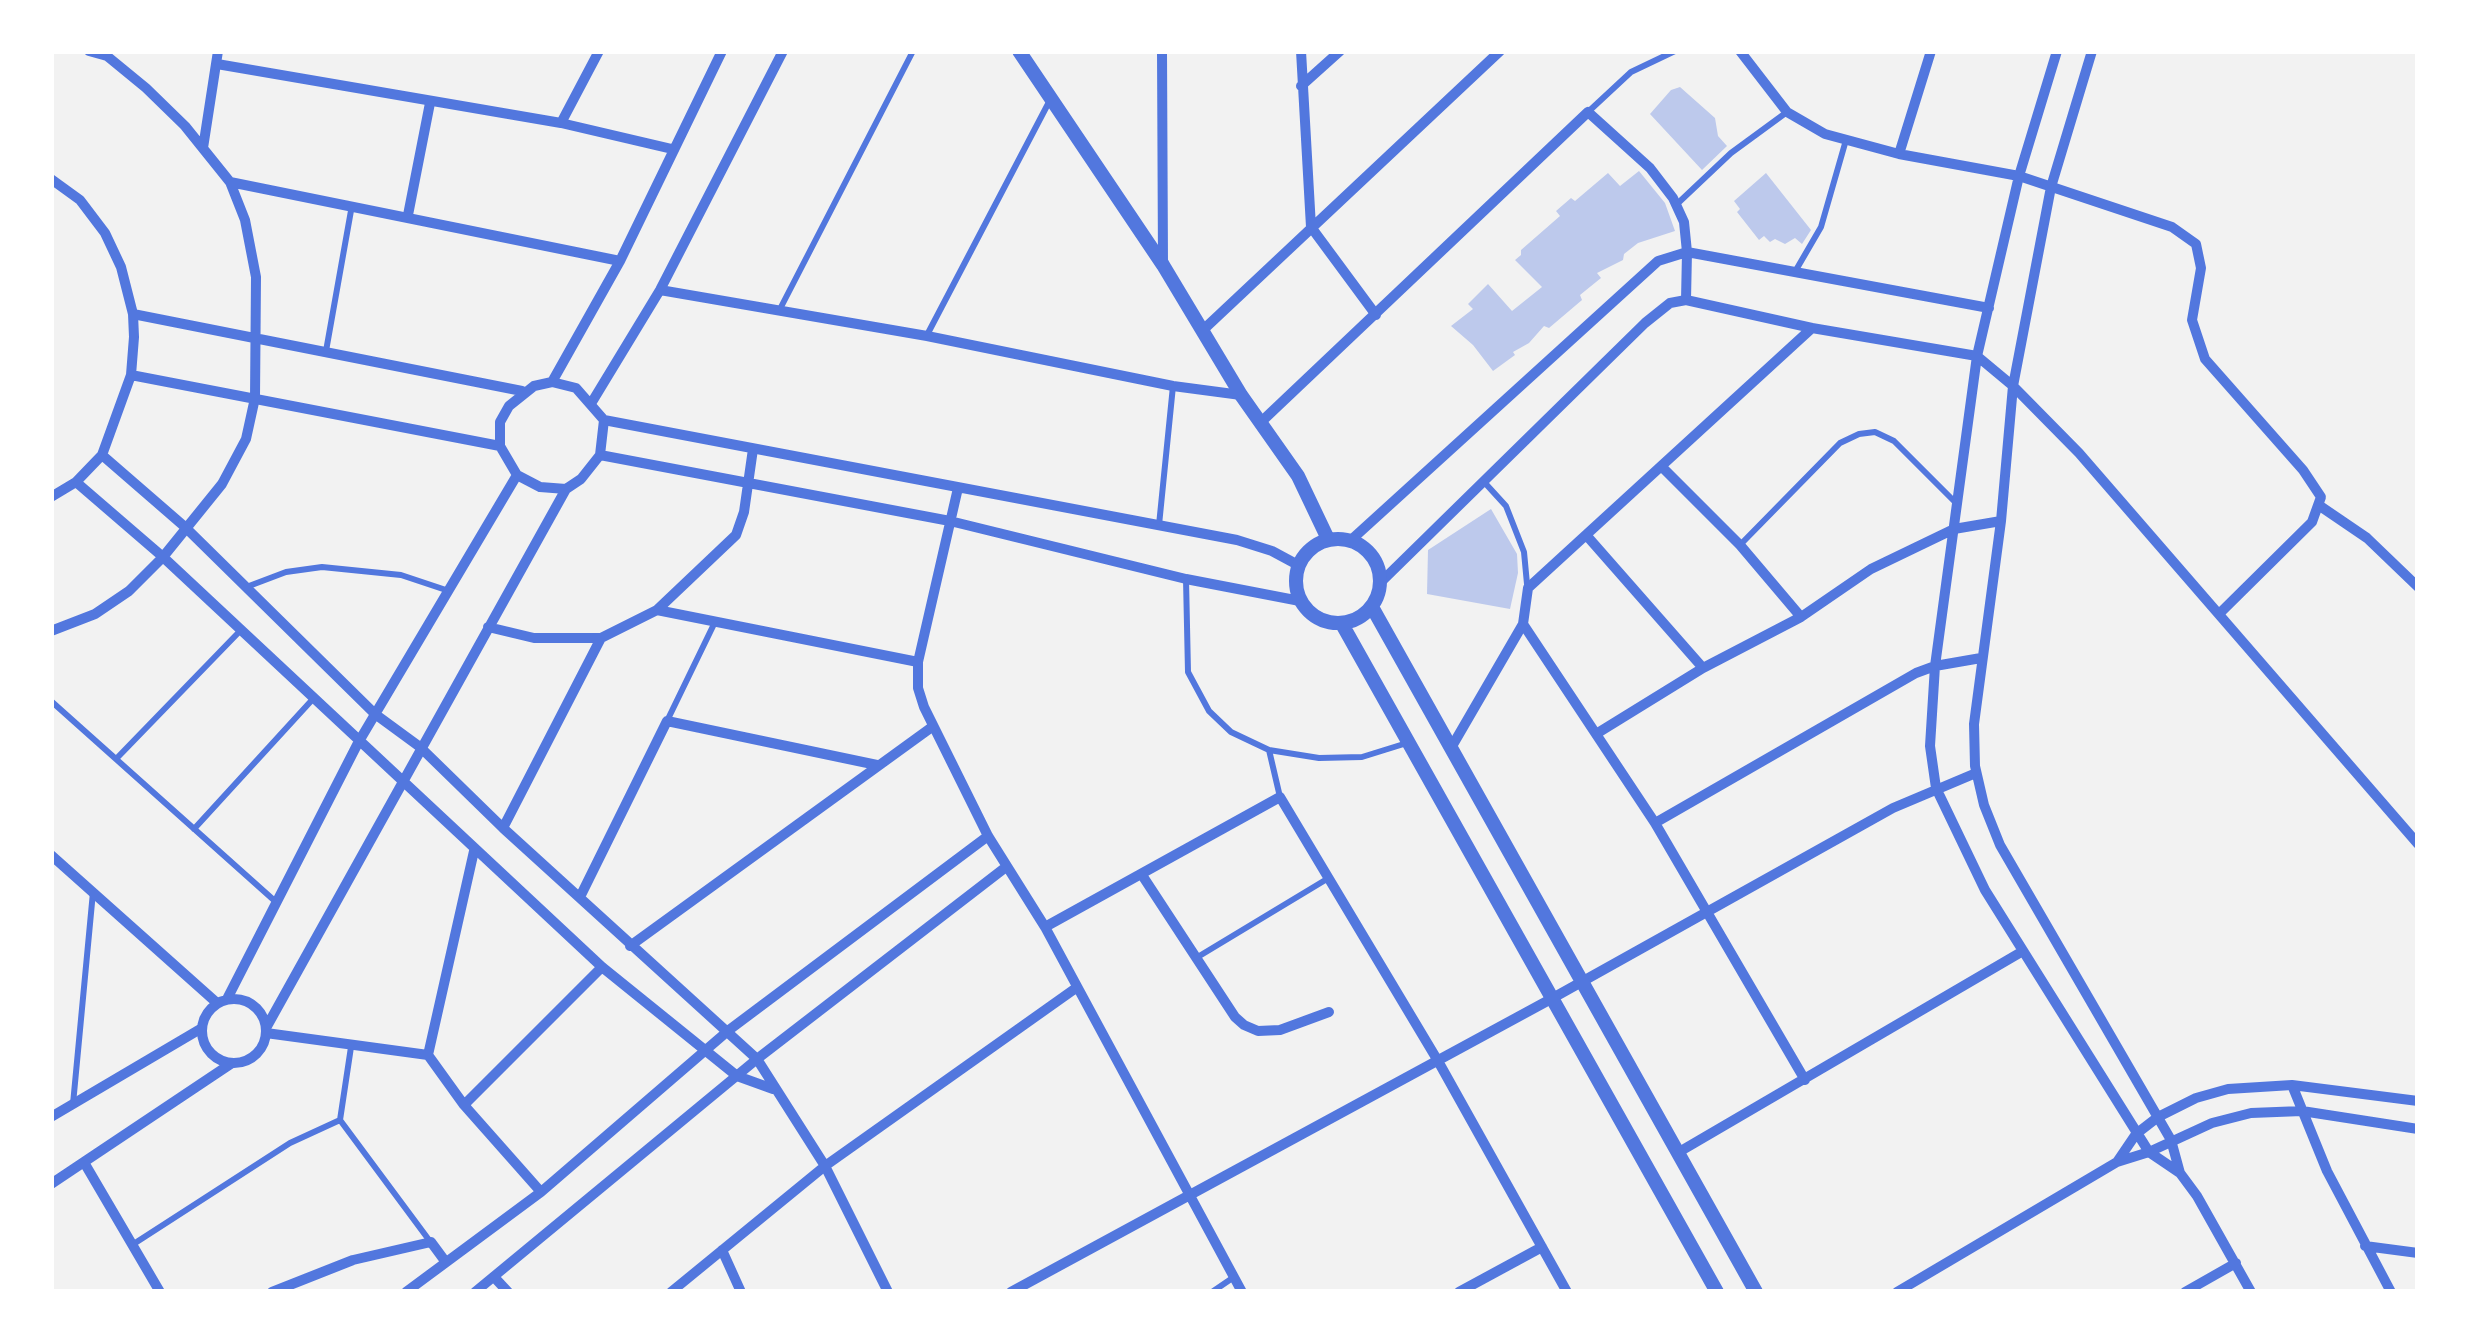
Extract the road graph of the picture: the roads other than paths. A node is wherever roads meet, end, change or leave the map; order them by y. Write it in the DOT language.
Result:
graph roads {
  1 [pos="89,51"];
  2 [pos="599,51"];
  3 [pos="722,51"];
  4 [pos="783,51"];
  5 [pos="913,51"];
  6 [pos="1019,51"];
  7 [pos="1162,51"];
  8 [pos="1301,51"];
  9 [pos="1340,51"];
  10 [pos="1501,51"];
  11 [pos="1675,51"];
  12 [pos="1931,51"];
  13 [pos="2057,51"];
  14 [pos="2092,51"];
  15 [pos="1742,52"];
  16 [pos="107,54"];
  17 [pos="217,57"];
  18 [pos="1301,86"];
  19 [pos="1051,99"];
  20 [pos="430,103"];
  21 [pos="1588,112"];
  22 [pos="1786,112"];
  23 [pos="561,123"];
  24 [pos="1846,140"];
  25 [pos="202,148"];
  26 [pos="671,149"];
  27 [pos="1899,154"];
  28 [pos="2019,176"];
  29 [pos="51,179"];
  30 [pos="230,182"];
  31 [pos="2051,188"];
  32 [pos="352,205"];
  33 [pos="1676,205"];
  34 [pos="408,215"];
  35 [pos="1311,227"];
  36 [pos="1687,252"];
  37 [pos="620,261"];
  38 [pos="1163,266"];
  39 [pos="1794,272"];
  40 [pos="660,290"];
  41 [pos="1686,300"];
  42 [pos="1989,308"];
  43 [pos="780,310"];
  44 [pos="133,314"];
  45 [pos="1376,315"];
  46 [pos="1812,328"];
  47 [pos="1203,330"];
  48 [pos="926,336"];
  49 [pos="257,341"];
  50 [pos="326,354"];
  51 [pos="1977,356"];
  52 [pos="131,375"];
  53 [pos="552,382"];
  54 [pos="1173,386"];
  55 [pos="2013,386"];
  56 [pos="522,392"];
  57 [pos="1241,395"];
  58 [pos="255,398"];
  59 [pos="592,402"];
  60 [pos="604,420"];
  61 [pos="1260,423"];
  62 [pos="500,446"];
  63 [pos="753,449"];
  64 [pos="102,455"];
  65 [pos="600,455"];
  66 [pos="1662,466"];
  67 [pos="517,476"];
  68 [pos="1484,481"];
  69 [pos="76,482"];
  70 [pos="748,484"];
  71 [pos="958,488"];
  72 [pos="566,489"];
  73 [pos="51,497"];
  74 [pos="1958,504"];
  75 [pos="2320,506"];
  76 [pos="2001,520"];
  77 [pos="950,521"];
  78 [pos="1159,525"];
  79 [pos="185,527"];
  80 [pos="1954,530"];
  81 [pos="1586,536"];
  82 [pos="1328,539"];
  83 [pos="1351,541"];
  84 [pos="1740,545"];
  85 [pos="163,557"];
  86 [pos="1298,565"];
  87 [pos="1186,579"];
  88 [pos="1381,581"];
  89 [pos="246,587"];
  90 [pos="2418,587"];
  91 [pos="1528,588"];
  92 [pos="448,591"];
  93 [pos="1300,601"];
  94 [pos="1372,608"];
  95 [pos="657,610"];
  96 [pos="2219,614"];
  97 [pos="1801,617"];
  98 [pos="716,621"];
  99 [pos="1342,624"];
  100 [pos="1523,624"];
  101 [pos="488,627"];
  102 [pos="51,631"];
  103 [pos="240,631"];
  104 [pos="601,638"];
  105 [pos="1981,658"];
  106 [pos="918,662"];
  107 [pos="1935,666"];
  108 [pos="1703,668"];
  109 [pos="51,700"];
  110 [pos="312,700"];
  111 [pos="375,714"];
  112 [pos="667,721"];
  113 [pos="932,727"];
  114 [pos="1596,734"];
  115 [pos="1407,742"];
  116 [pos="358,743"];
  117 [pos="420,747"];
  118 [pos="1451,748"];
  119 [pos="1269,750"];
  120 [pos="116,759"];
  121 [pos="878,766"];
  122 [pos="1976,773"];
  123 [pos="401,784"];
  124 [pos="1936,788"];
  125 [pos="1280,797"];
  126 [pos="1655,823"];
  127 [pos="503,828"];
  128 [pos="194,829"];
  129 [pos="988,836"];
  130 [pos="2417,841"];
  131 [pos="474,851"];
  132 [pos="51,855"];
  133 [pos="1006,867"];
  134 [pos="1142,875"];
  135 [pos="1330,878"];
  136 [pos="93,891"];
  137 [pos="580,897"];
  138 [pos="276,902"];
  139 [pos="1704,912"];
  140 [pos="1045,927"];
  141 [pos="630,946"];
  142 [pos="2023,951"];
  143 [pos="1196,958"];
  144 [pos="602,968"];
  145 [pos="1581,981"];
  146 [pos="1076,988"];
  147 [pos="1551,999"];
  148 [pos="222,1001"];
  149 [pos="1329,1012"];
  150 [pos="202,1028"];
  151 [pos="729,1030"];
  152 [pos="266,1031"];
  153 [pos="352,1044"];
  154 [pos="702,1051"];
  155 [pos="428,1055"];
  156 [pos="758,1059"];
  157 [pos="1438,1061"];
  158 [pos="232,1063"];
  159 [pos="737,1076"];
  160 [pos="1805,1080"];
  161 [pos="2293,1085"];
  162 [pos="773,1090"];
  163 [pos="2418,1101"];
  164 [pos="73,1103"];
  165 [pos="464,1105"];
  166 [pos="2302,1111"];
  167 [pos="51,1117"];
  168 [pos="2158,1117"];
  169 [pos="340,1120"];
  170 [pos="2418,1129"];
  171 [pos="2137,1134"];
  172 [pos="2171,1140"];
  173 [pos="1678,1152"];
  174 [pos="2149,1153"];
  175 [pos="2116,1162"];
  176 [pos="86,1164"];
  177 [pos="824,1166"];
  178 [pos="2180,1173"];
  179 [pos="51,1184"];
  180 [pos="542,1192"];
  181 [pos="1190,1193"];
  182 [pos="430,1242"];
  183 [pos="132,1245"];
  184 [pos="2365,1246"];
  185 [pos="1542,1247"];
  186 [pos="722,1250"];
  187 [pos="2418,1252"];
  188 [pos="446,1261"];
  189 [pos="2236,1263"];
  190 [pos="494,1277"];
  191 [pos="1234,1277"];
  192 [pos="160,1292"];
  193 [pos="272,1292"];
  194 [pos="406,1292"];
  195 [pos="475,1292"];
  196 [pos="508,1292"];
  197 [pos="671,1292"];
  198 [pos="741,1292"];
  199 [pos="888,1292"];
  200 [pos="1011,1292"];
  201 [pos="1212,1292"];
  202 [pos="1242,1292"];
  203 [pos="1459,1292"];
  204 [pos="1567,1292"];
  205 [pos="1717,1292"];
  206 [pos="1756,1292"];
  207 [pos="1897,1292"];
  208 [pos="2185,1292"];
  209 [pos="2251,1292"];
  210 [pos="2391,1292"];
  1 -- 16 [label="street"];
  2 -- 23 [label="street"];
  3 -- 26 [label="street"];
  4 -- 40 [label="street"];
  5 -- 43 [label="lane"];
  6 -- 19 [label="street"];
  7 -- 38 [label="street"];
  8 -- 18 [label="street"];
  9 -- 18 [label="street"];
  10 -- 35 [label="street"];
  11 -- 21 [label="lane"];
  12 -- 27 [label="street"];
  13 -- 28 [label="street"];
  14 -- 31 [label="street"];
  15 -- 22 [label="street"];
  16 -- 25 [label="street"];
  17 -- 20 [label="street"];
  17 -- 25 [label="street"];
  18 -- 35 [label="street"];
  19 -- 38 [label="street"];
  19 -- 48 [label="lane"];
  20 -- 23 [label="street"];
  20 -- 34 [label="street"];
  21 -- 33 [label="street"];
  21 -- 45 [label="street"];
  22 -- 24 [label="street"];
  22 -- 33 [label="lane"];
  23 -- 26 [label="street"];
  24 -- 27 [label="street"];
  24 -- 39 [label="lane"];
  25 -- 30 [label="street"];
  26 -- 37 [label="street"];
  27 -- 28 [label="street"];
  28 -- 31 [label="street"];
  28 -- 42 [label="street"];
  29 -- 44 [label="street"];
  30 -- 32 [label="street"];
  30 -- 49 [label="street"];
  31 -- 55 [label="street"];
  31 -- 75 [label="street"];
  32 -- 34 [label="street"];
  32 -- 50 [label="lane"];
  33 -- 36 [label="street"];
  34 -- 37 [label="street"];
  35 -- 45 [label="street"];
  35 -- 47 [label="street"];
  36 -- 39 [label="street"];
  36 -- 41 [label="street"];
  36 -- 83 [label="street"];
  37 -- 53 [label="street"];
  38 -- 47 [label="street"];
  39 -- 42 [label="street"];
  40 -- 43 [label="street"];
  40 -- 59 [label="street"];
  41 -- 46 [label="street"];
  41 -- 68 [label="street"];
  42 -- 51 [label="street"];
  43 -- 48 [label="street"];
  44 -- 49 [label="street"];
  44 -- 52 [label="street"];
  45 -- 61 [label="street"];
  46 -- 51 [label="street"];
  46 -- 66 [label="street"];
  47 -- 57 [label="street"];
  48 -- 54 [label="street"];
  49 -- 50 [label="street"];
  49 -- 58 [label="street"];
  50 -- 56 [label="street"];
  51 -- 55 [label="street"];
  51 -- 74 [label="street"];
  52 -- 58 [label="street"];
  52 -- 64 [label="street"];
  53 -- 56 [label="street"];
  53 -- 59 [label="street"];
  54 -- 57 [label="street"];
  54 -- 78 [label="lane"];
  55 -- 76 [label="street"];
  55 -- 96 [label="street"];
  56 -- 62 [label="street"];
  57 -- 61 [label="street"];
  58 -- 62 [label="street"];
  58 -- 79 [label="street"];
  59 -- 60 [label="street"];
  60 -- 63 [label="street"];
  60 -- 65 [label="street"];
  61 -- 82 [label="street"];
  62 -- 67 [label="street"];
  63 -- 70 [label="street"];
  63 -- 71 [label="street"];
  64 -- 69 [label="street"];
  64 -- 79 [label="street"];
  65 -- 70 [label="street"];
  65 -- 72 [label="street"];
  66 -- 81 [label="street"];
  66 -- 84 [label="street"];
  67 -- 72 [label="street"];
  67 -- 92 [label="street"];
  68 -- 88 [label="street"];
  68 -- 91 [label="lane"];
  69 -- 73 [label="street"];
  69 -- 85 [label="street"];
  70 -- 77 [label="street"];
  70 -- 95 [label="street"];
  71 -- 77 [label="street"];
  71 -- 78 [label="street"];
  72 -- 101 [label="street"];
  74 -- 80 [label="street"];
  74 -- 84 [label="lane"];
  75 -- 90 [label="street"];
  75 -- 96 [label="street"];
  76 -- 80 [label="street"];
  76 -- 105 [label="street"];
  77 -- 87 [label="street"];
  77 -- 106 [label="street"];
  78 -- 86 [label="street"];
  79 -- 85 [label="street"];
  79 -- 89 [label="street"];
  80 -- 97 [label="street"];
  80 -- 107 [label="street"];
  81 -- 91 [label="street"];
  81 -- 108 [label="street"];
  82 -- 83 [label="street"];
  82 -- 86 [label="street"];
  83 -- 88 [label="street"];
  84 -- 97 [label="street"];
  85 -- 102 [label="street"];
  85 -- 103 [label="street"];
  86 -- 93 [label="street"];
  87 -- 93 [label="street"];
  87 -- 119 [label="lane"];
  88 -- 94 [label="street"];
  89 -- 92 [label="lane"];
  89 -- 111 [label="street"];
  91 -- 100 [label="street"];
  92 -- 111 [label="street"];
  93 -- 99 [label="street"];
  94 -- 99 [label="street"];
  94 -- 118 [label="street"];
  95 -- 98 [label="street"];
  95 -- 104 [label="street"];
  96 -- 130 [label="street"];
  97 -- 108 [label="street"];
  98 -- 106 [label="street"];
  98 -- 112 [label="lane"];
  99 -- 115 [label="street"];
  100 -- 114 [label="street"];
  100 -- 118 [label="street"];
  101 -- 104 [label="street"];
  101 -- 117 [label="street"];
  103 -- 110 [label="street"];
  103 -- 120 [label="lane"];
  104 -- 127 [label="street"];
  105 -- 107 [label="street"];
  105 -- 122 [label="street"];
  106 -- 113 [label="street"];
  107 -- 124 [label="street"];
  107 -- 126 [label="street"];
  108 -- 114 [label="street"];
  109 -- 120 [label="lane"];
  110 -- 116 [label="street"];
  110 -- 128 [label="lane"];
  111 -- 116 [label="street"];
  111 -- 117 [label="street"];
  112 -- 121 [label="street"];
  112 -- 137 [label="street"];
  113 -- 121 [label="street"];
  113 -- 129 [label="street"];
  114 -- 126 [label="street"];
  115 -- 119 [label="lane"];
  115 -- 147 [label="street"];
  116 -- 123 [label="street"];
  116 -- 138 [label="street"];
  117 -- 123 [label="street"];
  117 -- 127 [label="street"];
  118 -- 145 [label="street"];
  119 -- 125 [label="lane"];
  120 -- 128 [label="lane"];
  121 -- 141 [label="street"];
  122 -- 124 [label="street"];
  122 -- 168 [label="street"];
  123 -- 131 [label="street"];
  123 -- 152 [label="street"];
  124 -- 139 [label="street"];
  124 -- 142 [label="street"];
  125 -- 134 [label="street"];
  125 -- 135 [label="street"];
  126 -- 139 [label="street"];
  127 -- 137 [label="street"];
  128 -- 138 [label="lane"];
  129 -- 133 [label="street"];
  129 -- 151 [label="street"];
  131 -- 144 [label="street"];
  131 -- 155 [label="street"];
  132 -- 136 [label="street"];
  133 -- 140 [label="street"];
  133 -- 156 [label="street"];
  134 -- 140 [label="street"];
  134 -- 143 [label="street"];
  135 -- 143 [label="lane"];
  135 -- 157 [label="street"];
  136 -- 148 [label="street"];
  136 -- 164 [label="lane"];
  137 -- 141 [label="street"];
  138 -- 148 [label="street"];
  139 -- 145 [label="street"];
  139 -- 160 [label="street"];
  140 -- 146 [label="street"];
  141 -- 151 [label="street"];
  142 -- 160 [label="street"];
  142 -- 171 [label="street"];
  143 -- 149 [label="street"];
  144 -- 154 [label="street"];
  144 -- 165 [label="street"];
  145 -- 147 [label="street"];
  145 -- 173 [label="street"];
  146 -- 177 [label="street"];
  146 -- 181 [label="street"];
  147 -- 157 [label="street"];
  147 -- 205 [label="street"];
  148 -- 150 [label="street"];
  148 -- 152 [label="street"];
  150 -- 158 [label="street"];
  150 -- 164 [label="street"];
  151 -- 154 [label="street"];
  151 -- 156 [label="street"];
  152 -- 153 [label="street"];
  152 -- 158 [label="street"];
  153 -- 155 [label="street"];
  153 -- 169 [label="lane"];
  154 -- 159 [label="street"];
  154 -- 180 [label="street"];
  155 -- 165 [label="street"];
  156 -- 159 [label="street"];
  156 -- 162 [label="street"];
  157 -- 181 [label="street"];
  157 -- 185 [label="street"];
  158 -- 176 [label="street"];
  159 -- 162 [label="street"];
  159 -- 190 [label="street"];
  160 -- 173 [label="street"];
  161 -- 163 [label="street"];
  161 -- 166 [label="street"];
  161 -- 168 [label="street"];
  162 -- 177 [label="street"];
  164 -- 167 [label="street"];
  165 -- 180 [label="street"];
  166 -- 170 [label="street"];
  166 -- 172 [label="street"];
  166 -- 184 [label="street"];
  168 -- 171 [label="street"];
  168 -- 172 [label="street"];
  169 -- 182 [label="lane"];
  169 -- 183 [label="lane"];
  171 -- 174 [label="street"];
  171 -- 175 [label="street"];
  172 -- 174 [label="street"];
  172 -- 178 [label="street"];
  173 -- 206 [label="street"];
  174 -- 175 [label="street"];
  174 -- 178 [label="street"];
  175 -- 207 [label="street"];
  176 -- 179 [label="street"];
  176 -- 183 [label="street"];
  177 -- 186 [label="street"];
  177 -- 199 [label="street"];
  178 -- 189 [label="street"];
  180 -- 188 [label="street"];
  181 -- 191 [label="street"];
  181 -- 200 [label="street"];
  182 -- 188 [label="street"];
  182 -- 193 [label="street"];
  183 -- 192 [label="street"];
  184 -- 187 [label="street"];
  184 -- 210 [label="street"];
  185 -- 203 [label="street"];
  185 -- 204 [label="street"];
  186 -- 197 [label="street"];
  186 -- 198 [label="street"];
  188 -- 194 [label="street"];
  189 -- 208 [label="street"];
  189 -- 209 [label="street"];
  190 -- 195 [label="street"];
  190 -- 196 [label="street"];
  191 -- 201 [label="lane"];
  191 -- 202 [label="street"];
}
